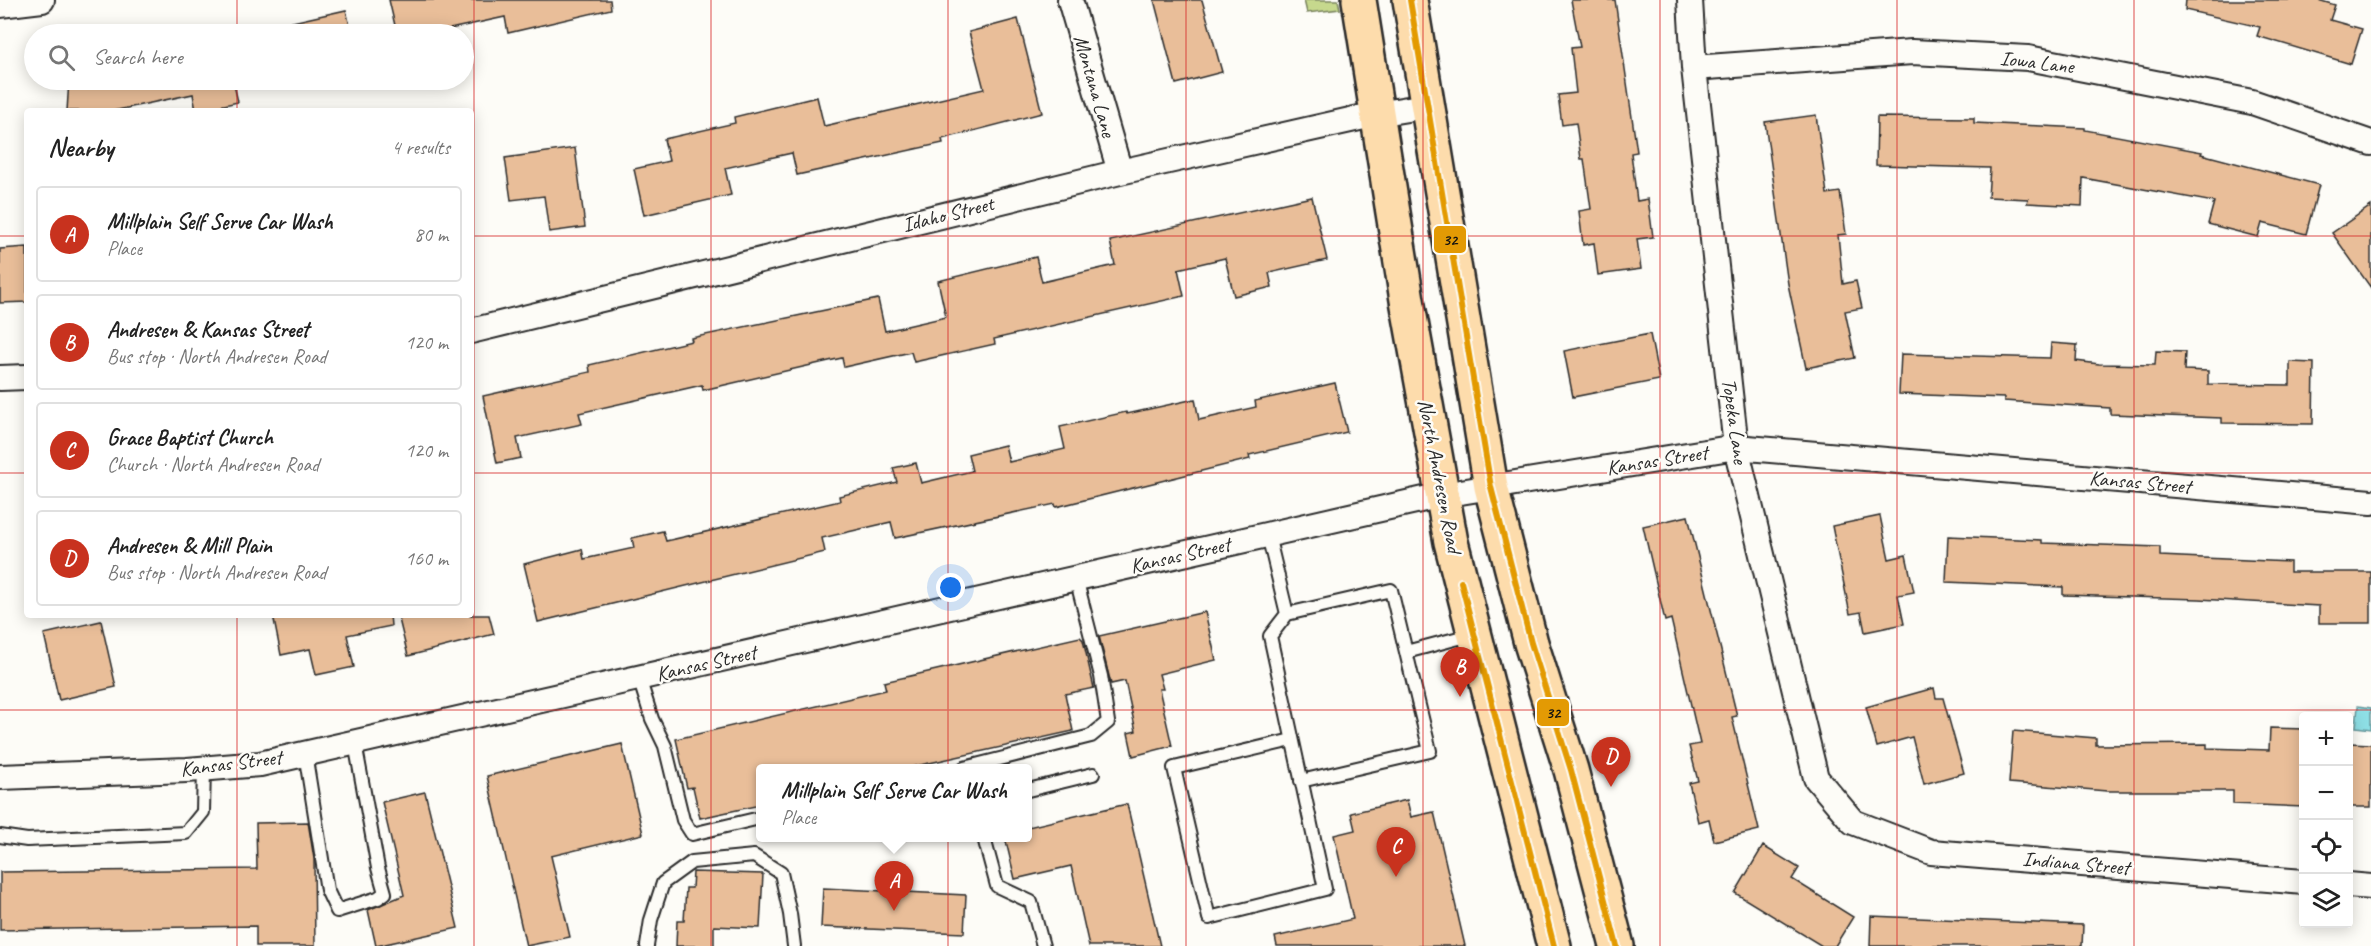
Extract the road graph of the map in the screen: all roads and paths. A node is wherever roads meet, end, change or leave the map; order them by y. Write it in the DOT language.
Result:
graph roads {
  1 [pos="42,0"];
  2 [pos="1070,0"];
  3 [pos="1359,0"];
  4 [pos="1410,0"];
  5 [pos="1690,0"];
  6 [pos="0,5"];
  7 [pos="1694,68"];
  8 [pos="1426,106"];
  9 [pos="1377,114"];
  10 [pos="2371,143"];
  11 [pos="1120,172"];
  12 [pos="474,330"];
  13 [pos="0,378"];
  14 [pos="24,378"];
  15 [pos="1736,447"];
  16 [pos="1491,487"];
  17 [pos="1442,495"];
  18 [pos="2371,502"];
  19 [pos="1268,535"];
  20 [pos="1076,578"];
  21 [pos="1287,614"];
  22 [pos="1474,634"];
  23 [pos="1406,652"];
  24 [pos="639,678"];
  25 [pos="1292,740"];
  26 [pos="355,742"];
  27 [pos="305,753"];
  28 [pos="980,764"];
  29 [pos="204,768"];
  30 [pos="1093,774"];
  31 [pos="0,777"];
  32 [pos="1301,781"];
  33 [pos="1032,789"];
  34 [pos="756,819"];
  35 [pos="1854,822"];
  36 [pos="0,836"];
  37 [pos="985,842"];
  38 [pos="2299,882"];
  39 [pos="2353,885"];
  40 [pos="2371,887"];
  41 [pos="647,946"];
  42 [pos="794,946"];
  43 [pos="1043,946"];
  44 [pos="1554,946"];
  45 [pos="1617,946"];
  1 -- 6 [label="street"];
  2 -- 11 [label="street, Montana Lane"];
  3 -- 9 [label="main road, North Andresen Road"];
  4 -- 8 [label="main road"];
  5 -- 7 [label="street, Topeka Lane"];
  7 -- 10 [label="street, Iowa Lane"];
  7 -- 15 [label="street, Topeka Lane"];
  8 -- 9 [label="street, Idaho Street"];
  8 -- 16 [label="main road"];
  9 -- 11 [label="street, Idaho Street"];
  9 -- 17 [label="main road, North Andresen Road"];
  11 -- 12 [label="street, Idaho Street"];
  13 -- 14 [label="street"];
  15 -- 16 [label="street, Kansas Street"];
  15 -- 18 [label="street, Kansas Street"];
  15 -- 35 [label="street, Topeka Lane"];
  16 -- 17 [label="street, Kansas Street"];
  16 -- 45 [label="main road"];
  17 -- 19 [label="street, Kansas Street"];
  17 -- 22 [label="main road, North Andresen Road"];
  19 -- 20 [label="street, Kansas Street"];
  19 -- 21 [label="lane"];
  20 -- 24 [label="street, Kansas Street"];
  20 -- 28 [label="lane"];
  21 -- 23 [label="lane"];
  21 -- 25 [label="lane"];
  22 -- 23 [label="lane"];
  22 -- 44 [label="main road, North Andresen Road"];
  23 -- 32 [label="lane"];
  24 -- 26 [label="street, Kansas Street"];
  24 -- 34 [label="lane"];
  25 -- 32 [label="lane"];
  25 -- 32 [label="lane"];
  26 -- 27 [label="street, Kansas Street"];
  26 -- 27 [label="lane"];
  27 -- 29 [label="street, Kansas Street"];
  29 -- 31 [label="street, Kansas Street"];
  29 -- 36 [label="lane"];
  30 -- 33 [label="lane"];
  35 -- 38 [label="street, Indiana Street"];
  37 -- 43 [label="lane"];
  39 -- 40 [label="street"];
  41 -- 42 [label="lane"];
}
